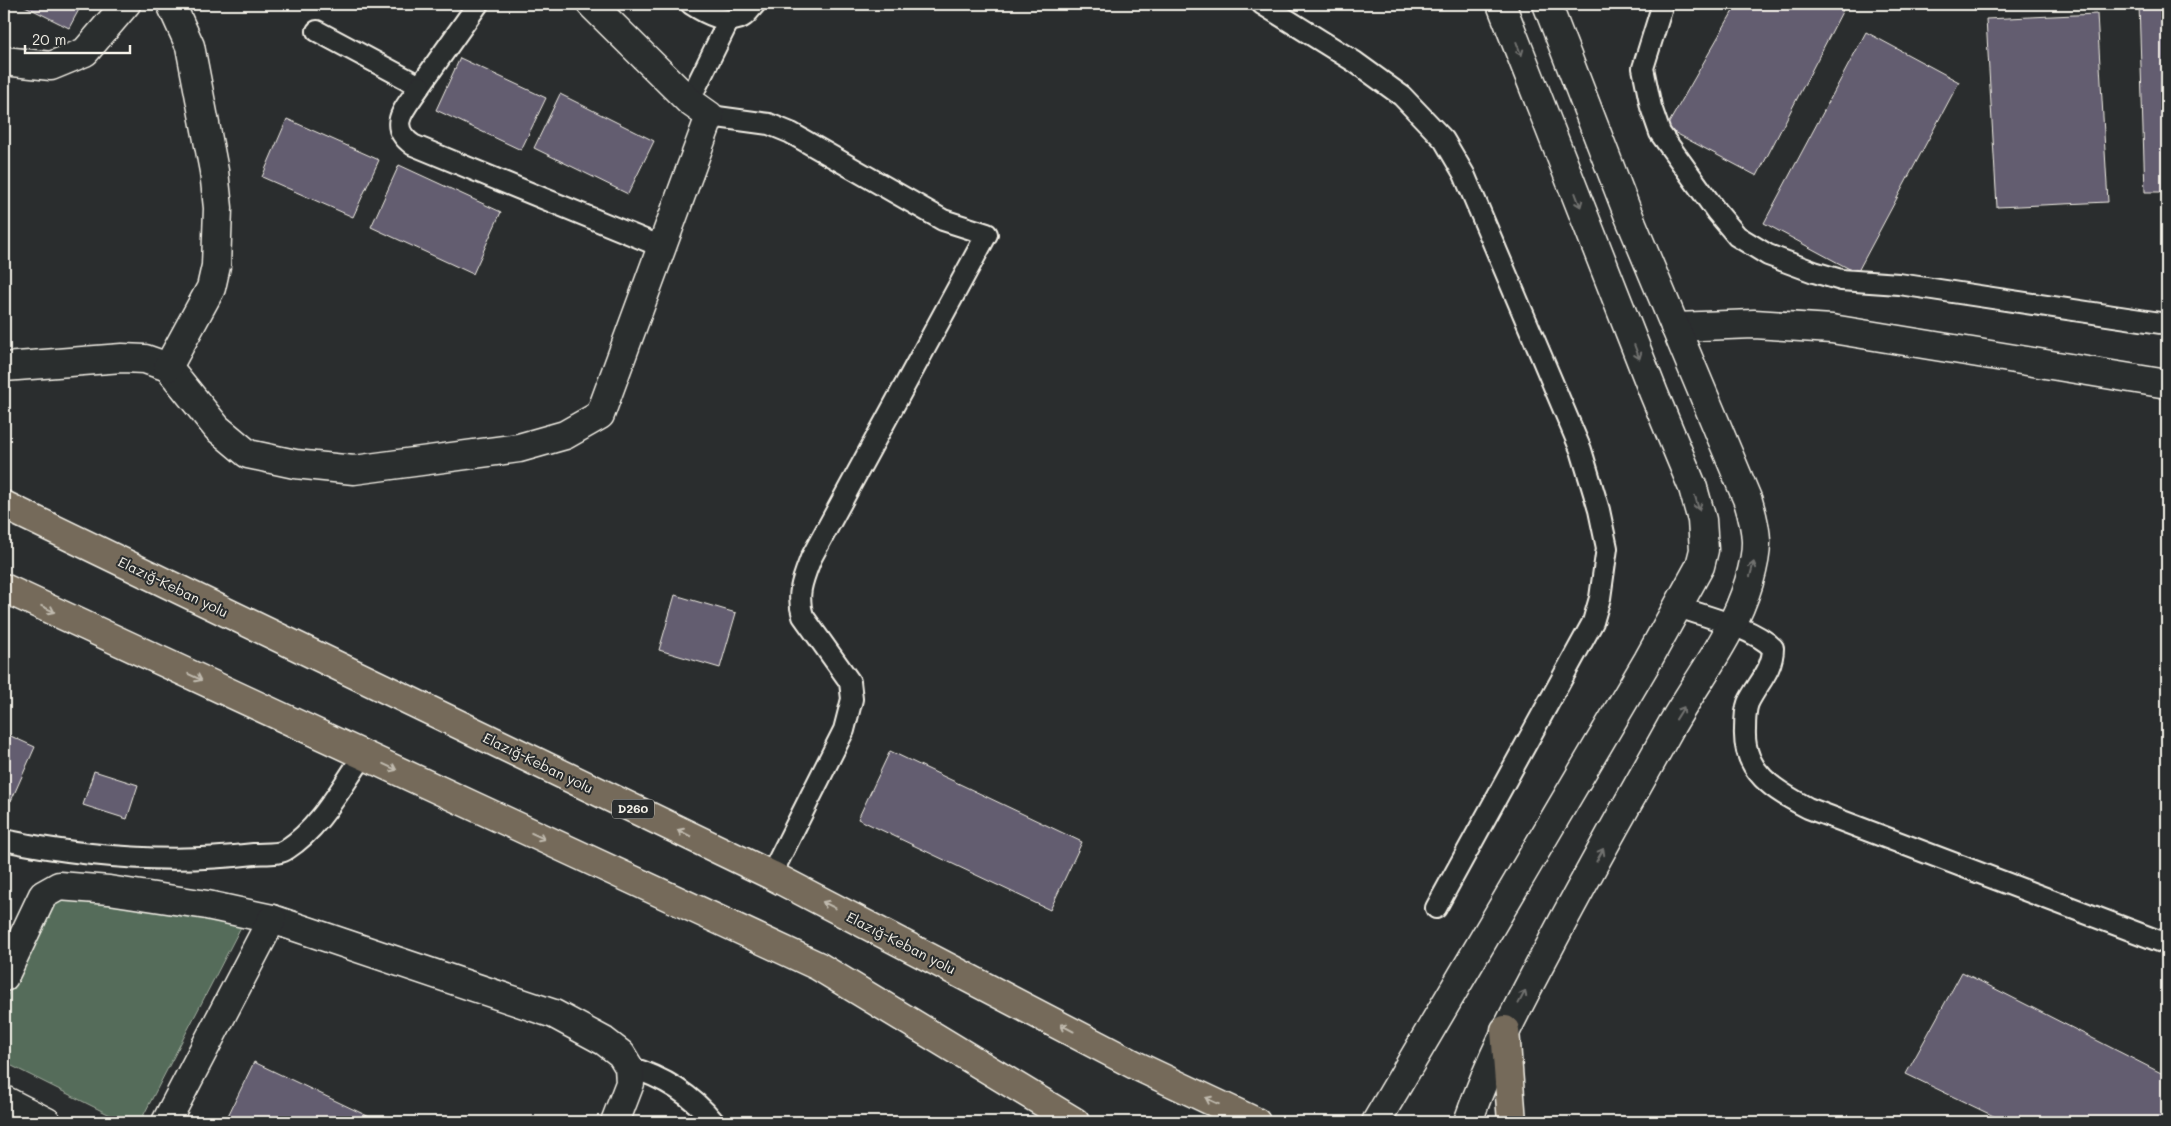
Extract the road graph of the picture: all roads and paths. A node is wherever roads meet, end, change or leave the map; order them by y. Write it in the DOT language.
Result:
graph roads {
  1 [pos="126,4"];
  2 [pos="171,4"];
  3 [pos="478,4"];
  4 [pos="591,4"];
  5 [pos="690,4"];
  6 [pos="755,4"];
  7 [pos="1262,4"];
  8 [pos="1501,4"];
  9 [pos="1546,4"];
  10 [pos="1660,4"];
  11 [pos="729,20"];
  12 [pos="317,31"];
  13 [pos="4,61"];
  14 [pos="420,86"];
  15 [pos="700,109"];
  16 [pos="662,247"];
  17 [pos="2167,324"];
  18 [pos="1675,327"];
  19 [pos="4,367"];
  20 [pos="168,367"];
  21 [pos="2167,384"];
  22 [pos="4,505"];
  23 [pos="4,588"];
  24 [pos="1678,607"];
  25 [pos="1731,625"];
  26 [pos="364,755"];
  27 [pos="4,840"];
  28 [pos="771,875"];
  29 [pos="1436,908"];
  30 [pos="272,919"];
  31 [pos="2167,944"];
  32 [pos="4,977"];
  33 [pos="1505,1030"];
  34 [pos="629,1067"];
  35 [pos="4,1100"];
  36 [pos="47,1122"];
  37 [pos="166,1122"];
  38 [pos="615,1122"];
  39 [pos="714,1122"];
  40 [pos="1075,1122"];
  41 [pos="1256,1122"];
  42 [pos="1376,1122"];
  43 [pos="1468,1122"];
  44 [pos="1512,1122"];
  1 -- 13 [label="street"];
  2 -- 20 [label="street"];
  3 -- 14 [label="lane"];
  4 -- 15 [label="street"];
  5 -- 11 [label="lane"];
  6 -- 11 [label="lane"];
  7 -- 29 [label="lane"];
  8 -- 24 [label="street, one-way"];
  9 -- 18 [label="street"];
  10 -- 17 [label="lane"];
  11 -- 15 [label="lane"];
  12 -- 14 [label="lane"];
  14 -- 16 [label="lane"];
  15 -- 16 [label="street"];
  15 -- 28 [label="lane"];
  16 -- 20 [label="street"];
  18 -- 21 [label="street"];
  25 -- 18 [label="street, one-way"];
  19 -- 20 [label="street"];
  28 -- 22 [label="highway, Elazığ-Keban yolu / D260, one-way"];
  23 -- 26 [label="highway, one-way"];
  24 -- 25 [label="lane"];
  24 -- 42 [label="street"];
  25 -- 31 [label="lane"];
  33 -- 25 [label="street, one-way"];
  26 -- 27 [label="lane"];
  26 -- 40 [label="highway, one-way"];
  41 -- 28 [label="highway, Elazığ-Keban yolu / D260, one-way"];
  30 -- 32 [label="street"];
  30 -- 34 [label="street"];
  30 -- 37 [label="street"];
  33 -- 43 [label="street"];
  33 -- 44 [label="highway"];
  34 -- 38 [label="street"];
  34 -- 39 [label="lane"];
  35 -- 36 [label="street"];
}
